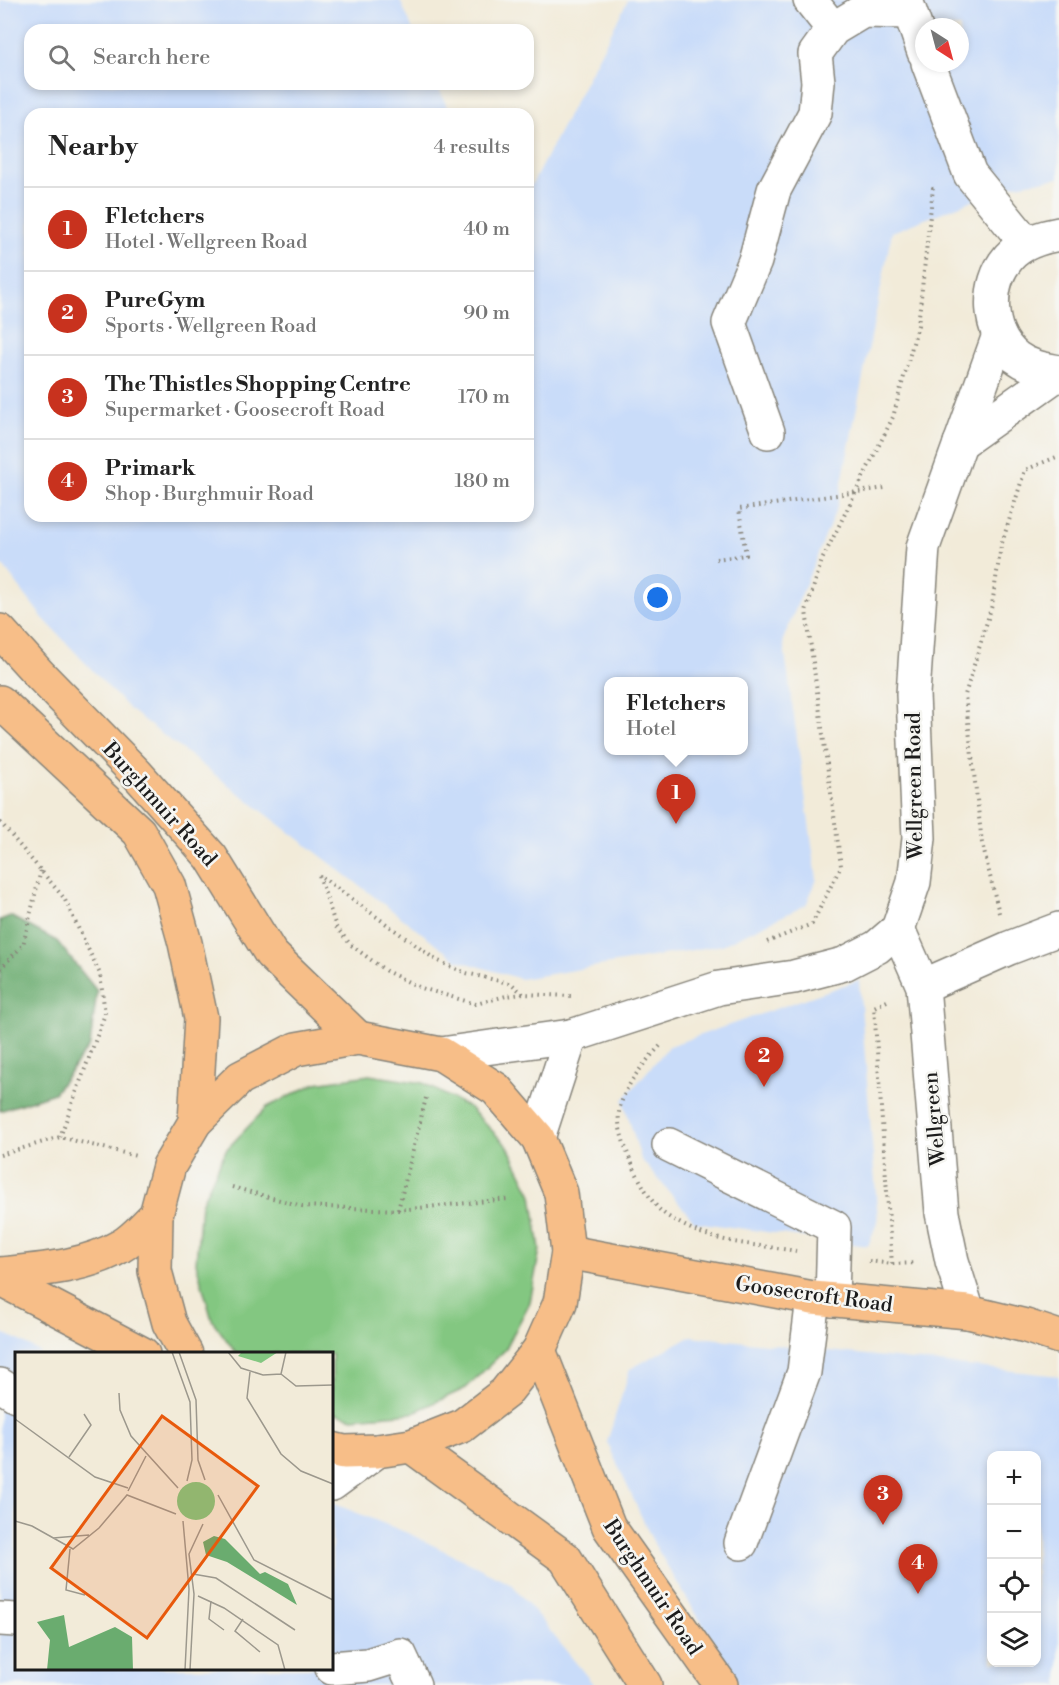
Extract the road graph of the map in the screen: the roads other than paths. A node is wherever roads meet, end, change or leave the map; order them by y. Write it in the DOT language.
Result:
graph roads {
  1 [pos="810,0"];
  2 [pos="909,4"];
  3 [pos="915,23"];
  4 [pos="833,29"];
  5 [pos="931,72"];
  6 [pos="1059,234"];
  7 [pos="1026,243"];
  8 [pos="999,335"];
  9 [pos="1059,373"];
  10 [pos="768,432"];
  11 [pos="960,443"];
  12 [pos="0,631"];
  13 [pos="0,703"];
  14 [pos="898,929"];
  15 [pos="1059,929"];
  16 [pos="924,986"];
  17 [pos="571,1036"];
  18 [pos="358,1038"];
  19 [pos="441,1054"];
  20 [pos="195,1122"];
  21 [pos="538,1138"];
  22 [pos="669,1145"];
  23 [pos="156,1215"];
  24 [pos="568,1252"];
  25 [pos="0,1274"];
  26 [pos="0,1279"];
  27 [pos="823,1299"];
  28 [pos="968,1312"];
  29 [pos="1059,1337"];
  30 [pos="539,1350"];
  31 [pos="141,1352"];
  32 [pos="185,1352"];
  33 [pos="0,1385"];
  34 [pos="15,1394"];
  35 [pos="411,1446"];
  36 [pos="333,1449"];
  37 [pos="377,1451"];
  38 [pos="333,1483"];
  39 [pos="741,1543"];
  40 [pos="0,1619"];
  41 [pos="15,1620"];
  42 [pos="333,1670"];
  43 [pos="414,1685"];
  44 [pos="645,1685"];
  45 [pos="721,1685"];
  1 -- 4 [label="street"];
  2 -- 3 [label="street"];
  2 -- 4 [label="street"];
  4 -- 10 [label="street"];
  5 -- 7 [label="street"];
  6 -- 7 [label="street"];
  7 -- 8 [label="street"];
  8 -- 9 [label="street"];
  8 -- 11 [label="street"];
  9 -- 11 [label="street"];
  11 -- 14 [label="street, Wellgreen Road"];
  12 -- 18 [label="main road, Burghmuir Road"];
  13 -- 20 [label="main road, Burghmuir Road"];
  14 -- 16 [label="street, Wellgreen"];
  14 -- 17 [label="street"];
  15 -- 16 [label="street"];
  16 -- 28 [label="street, Wellgreen"];
  17 -- 19 [label="street"];
  17 -- 21 [label="street"];
  18 -- 19 [label="main road"];
  18 -- 20 [label="main road"];
  19 -- 21 [label="main road"];
  20 -- 23 [label="main road"];
  21 -- 24 [label="main road"];
  22 -- 27 [label="street"];
  23 -- 25 [label="main road"];
  23 -- 32 [label="main road"];
  24 -- 27 [label="main road, Goosecroft Road"];
  24 -- 30 [label="main road"];
  26 -- 31 [label="main road"];
  27 -- 28 [label="main road, Goosecroft Road"];
  27 -- 39 [label="street"];
  28 -- 29 [label="main road, Goosecroft Road"];
  30 -- 35 [label="main road"];
  30 -- 45 [label="main road, Burghmuir Road"];
  33 -- 34 [label="street"];
  35 -- 37 [label="main road"];
  35 -- 44 [label="main road"];
  36 -- 37 [label="main road"];
  37 -- 38 [label="street"];
  40 -- 41 [label="street"];
  42 -- 43 [label="street"];
}
